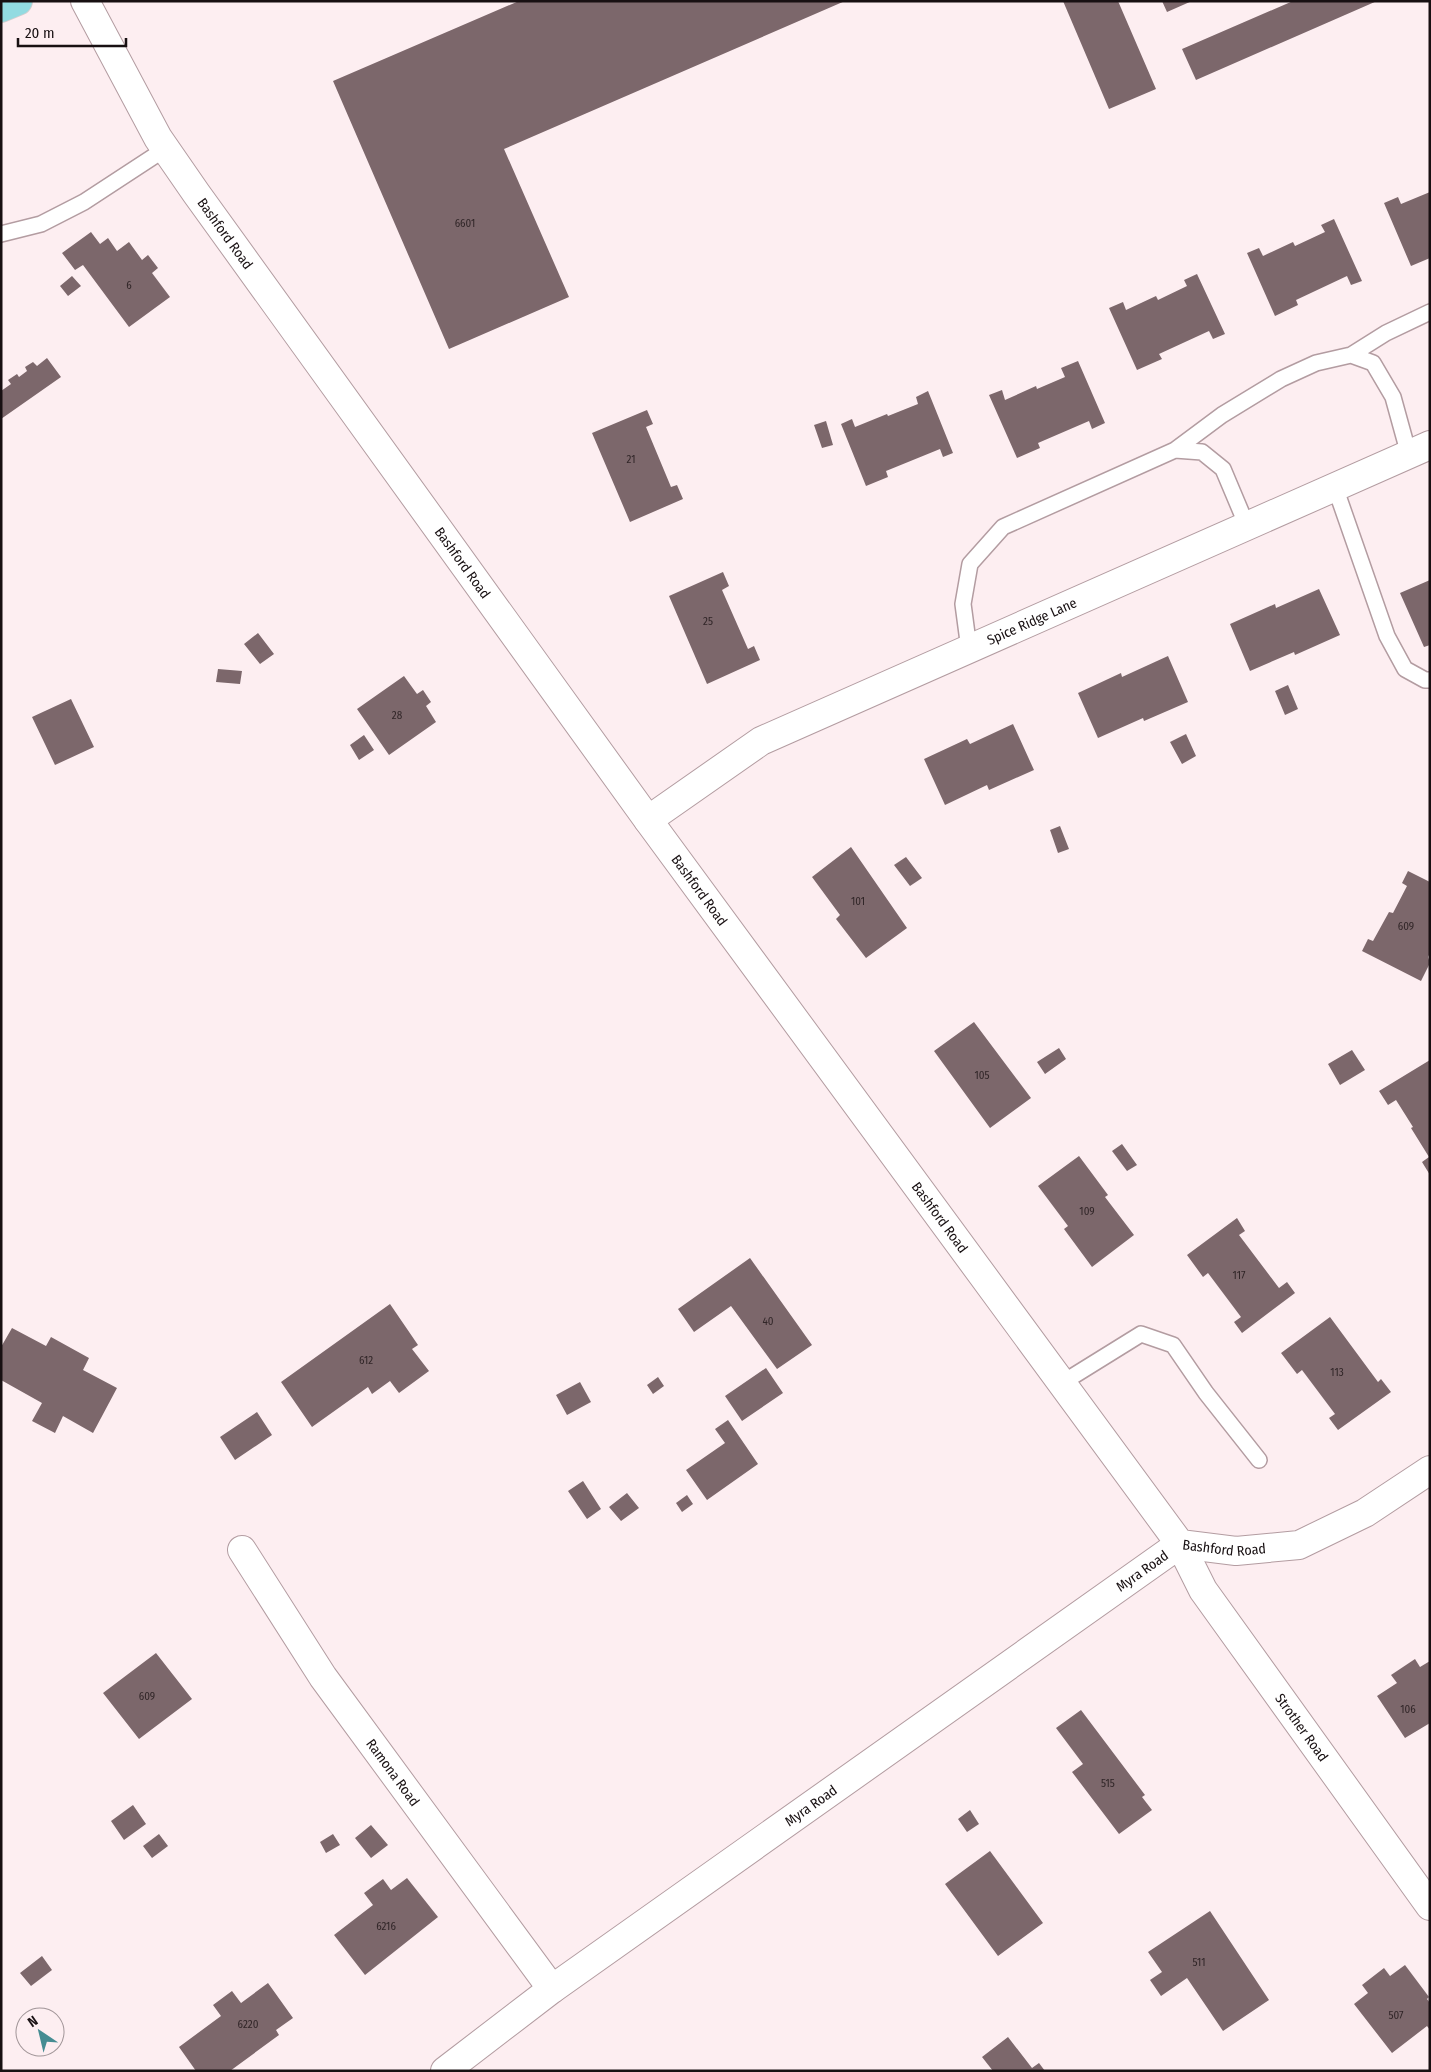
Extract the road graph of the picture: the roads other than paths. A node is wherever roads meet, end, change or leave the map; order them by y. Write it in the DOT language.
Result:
graph roads {
  1 [pos="18,1"];
  2 [pos="85,1"];
  3 [pos="1,8"];
  4 [pos="165,149"];
  5 [pos="1,234"];
  6 [pos="1430,312"];
  7 [pos="1351,355"];
  8 [pos="1175,450"];
  9 [pos="1420,450"];
  10 [pos="1335,487"];
  11 [pos="1248,526"];
  12 [pos="969,649"];
  13 [pos="1430,680"];
  14 [pos="648,820"];
  15 [pos="1062,1383"];
  16 [pos="1259,1460"];
  17 [pos="1430,1470"];
  18 [pos="1180,1544"];
  19 [pos="242,1550"];
  20 [pos="1430,1906"];
  21 [pos="552,1989"];
  22 [pos="445,2071"];
  1 -- 3 [label="main road"];
  2 -- 4 [label="street, Bashford Road"];
  4 -- 5 [label="lane"];
  4 -- 14 [label="street, Bashford Road"];
  6 -- 7 [label="lane"];
  7 -- 8 [label="lane"];
  7 -- 9 [label="lane"];
  8 -- 11 [label="lane"];
  8 -- 12 [label="lane"];
  9 -- 10 [label="street, Spice Ridge Lane"];
  10 -- 11 [label="street, Spice Ridge Lane"];
  10 -- 13 [label="lane"];
  11 -- 12 [label="street, Spice Ridge Lane"];
  12 -- 14 [label="street, Spice Ridge Lane"];
  14 -- 15 [label="street, Bashford Road"];
  15 -- 16 [label="lane"];
  15 -- 18 [label="street, Bashford Road"];
  17 -- 18 [label="street, Bashford Road"];
  18 -- 20 [label="street, Strother Road"];
  18 -- 21 [label="street, Myra Road"];
  19 -- 21 [label="street, Ramona Road"];
  21 -- 22 [label="street, Myra Road"];
}
